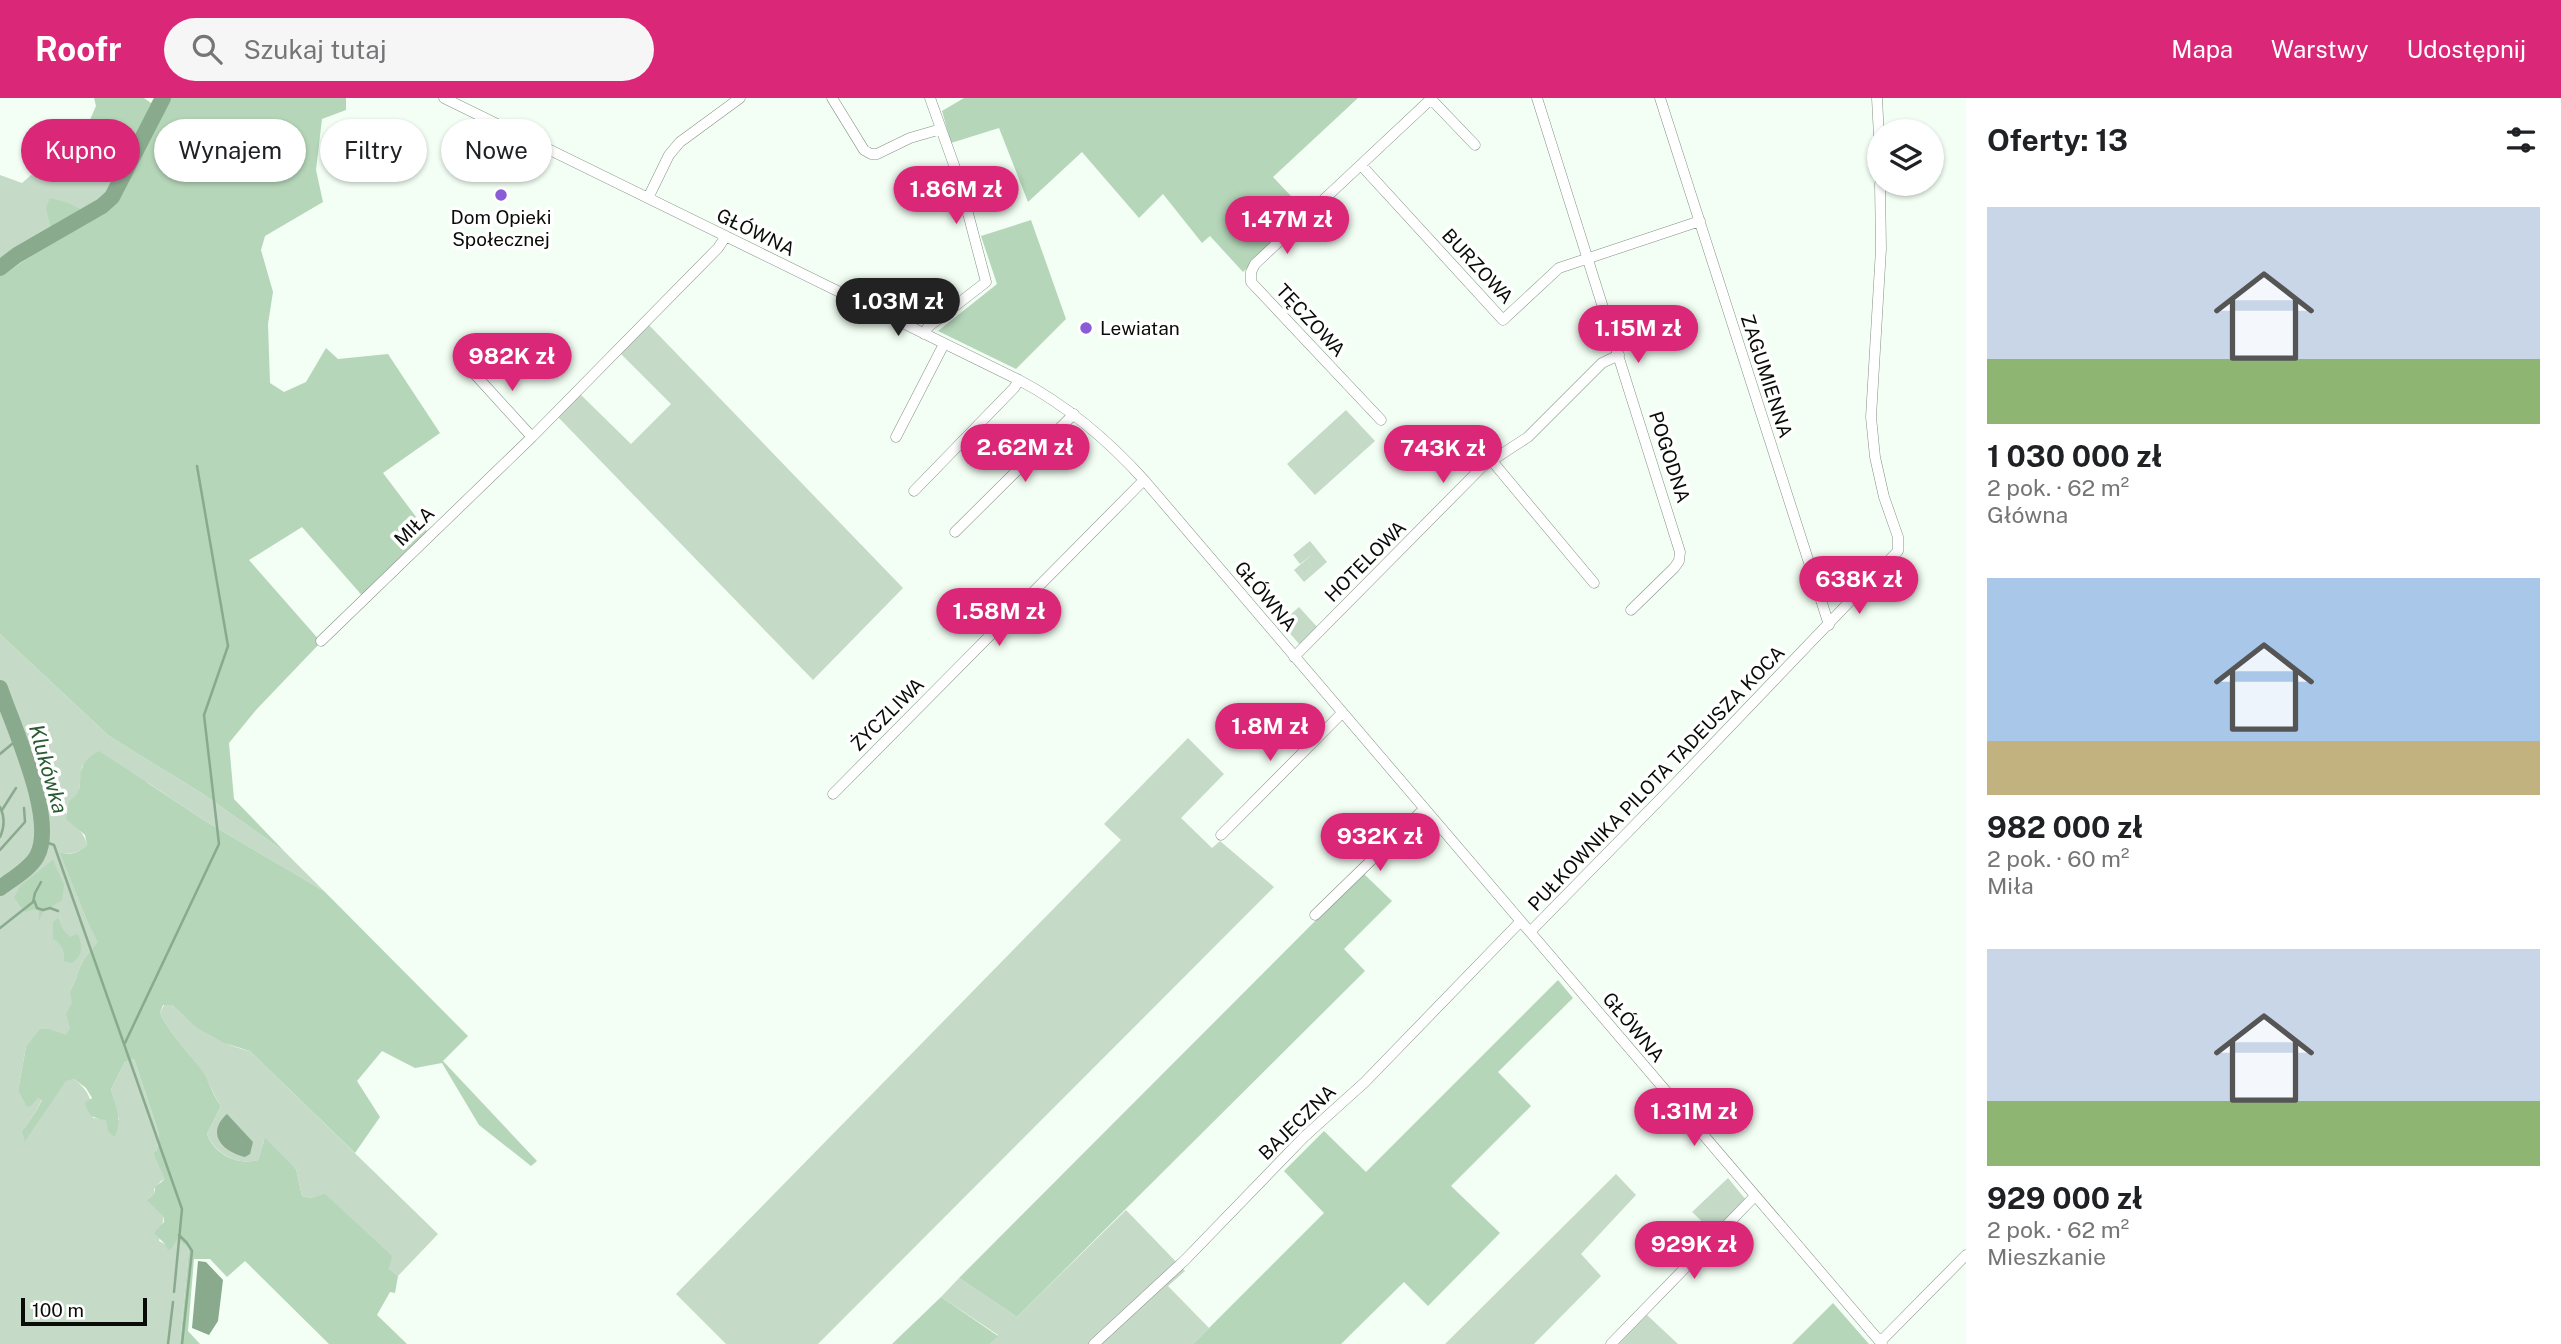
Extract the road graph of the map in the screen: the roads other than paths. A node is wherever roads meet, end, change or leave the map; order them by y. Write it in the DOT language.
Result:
graph roads {
  1 [pos="444,98"];
  2 [pos="740,98"];
  3 [pos="832,98"];
  4 [pos="930,98"];
  5 [pos="1431,98"];
  6 [pos="1537,98"];
  7 [pos="1660,98"];
  8 [pos="1877,98"];
  9 [pos="1878,119"];
  10 [pos="941,129"];
  11 [pos="1475,145"];
  12 [pos="1361,165"];
  13 [pos="1880,196"];
  14 [pos="648,198"];
  15 [pos="1700,221"];
  16 [pos="726,236"];
  17 [pos="1588,258"];
  18 [pos="924,334"];
  19 [pos="944,344"];
  20 [pos="1619,355"];
  21 [pos="471,370"];
  22 [pos="1019,380"];
  23 [pos="1074,414"];
  24 [pos="1381,420"];
  25 [pos="532,437"];
  26 [pos="896,437"];
  27 [pos="1492,461"];
  28 [pos="1144,480"];
  29 [pos="914,491"];
  30 [pos="955,532"];
  31 [pos="1594,583"];
  32 [pos="1631,610"];
  33 [pos="1829,625"];
  34 [pos="321,641"];
  35 [pos="1294,657"];
  36 [pos="1342,713"];
  37 [pos="832,794"];
  38 [pos="1424,809"];
  39 [pos="1221,835"];
  40 [pos="1315,915"];
  41 [pos="1520,922"];
  42 [pos="1530,932"];
  43 [pos="1755,1196"];
  44 [pos="1966,1255"];
  45 [pos="1881,1343"];
  46 [pos="1094,1344"];
  47 [pos="1611,1344"];
  1 -- 14 [label="street, GŁÓWNA"];
  2 -- 14 [label="street"];
  3 -- 10 [label="street"];
  4 -- 10 [label="street"];
  5 -- 11 [label="street"];
  5 -- 12 [label="street, TĘCZOWA"];
  6 -- 17 [label="street, POGODNA"];
  7 -- 15 [label="street, ZAGUMIENNA"];
  8 -- 9 [label="street"];
  10 -- 18 [label="street"];
  12 -- 17 [label="street, BURZOWA"];
  12 -- 24 [label="street, TĘCZOWA"];
  13 -- 33 [label="street, PUŁKOWNIKA PILOTA TADEUSZA KOCA"];
  14 -- 16 [label="street, GŁÓWNA"];
  15 -- 17 [label="street, BURZOWA"];
  15 -- 33 [label="street, ZAGUMIENNA"];
  16 -- 18 [label="street, GŁÓWNA"];
  16 -- 25 [label="street, MIŁA"];
  17 -- 20 [label="street, POGODNA"];
  18 -- 19 [label="street, GŁÓWNA"];
  19 -- 22 [label="street, GŁÓWNA"];
  19 -- 26 [label="street"];
  20 -- 27 [label="street, HOTELOWA"];
  20 -- 32 [label="street, POGODNA"];
  21 -- 25 [label="street"];
  22 -- 23 [label="street, GŁÓWNA"];
  22 -- 29 [label="street"];
  23 -- 28 [label="street, GŁÓWNA"];
  23 -- 30 [label="street"];
  25 -- 34 [label="street, MIŁA"];
  27 -- 31 [label="street"];
  27 -- 35 [label="street, HOTELOWA"];
  28 -- 35 [label="street, GŁÓWNA"];
  28 -- 37 [label="street, ŻYCZLIWA"];
  33 -- 42 [label="street, PUŁKOWNIKA PILOTA TADEUSZA KOCA"];
  35 -- 36 [label="street, GŁÓWNA"];
  36 -- 38 [label="street, GŁÓWNA"];
  36 -- 39 [label="street"];
  38 -- 40 [label="street"];
  38 -- 41 [label="street, GŁÓWNA"];
  41 -- 42 [label="street, GŁÓWNA"];
  41 -- 46 [label="street, BAJECZNA"];
  42 -- 43 [label="street, GŁÓWNA"];
  43 -- 45 [label="street, GŁÓWNA"];
  43 -- 47 [label="street"];
  44 -- 45 [label="street"];
}
